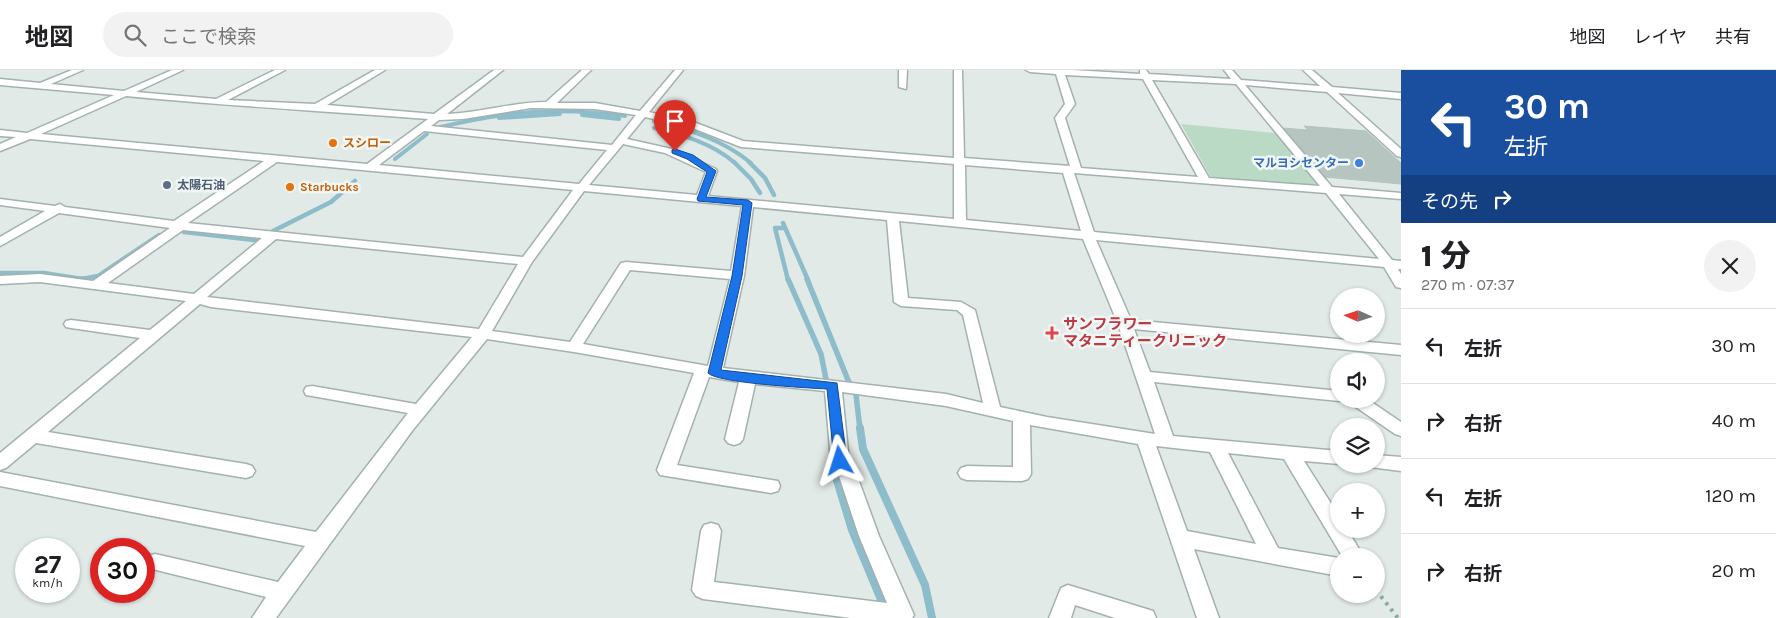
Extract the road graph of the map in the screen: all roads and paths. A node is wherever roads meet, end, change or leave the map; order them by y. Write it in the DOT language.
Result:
graph roads {
  1 [pos="79,70"];
  2 [pos="179,70"];
  3 [pos="281,70"];
  4 [pos="381,70"];
  5 [pos="499,70"];
  6 [pos="587,70"];
  7 [pos="679,70"];
  8 [pos="903,70"];
  9 [pos="958,70"];
  10 [pos="1030,70"];
  11 [pos="1228,70"];
  12 [pos="1307,70"];
  13 [pos="1062,71"];
  14 [pos="1144,73"];
  15 [pos="0,82"];
  16 [pos="1238,82"];
  17 [pos="40,85"];
  18 [pos="903,87"];
  19 [pos="1327,89"];
  20 [pos="128,92"];
  21 [pos="1401,96"];
  22 [pos="218,102"];
  23 [pos="548,104"];
  24 [pos="317,107"];
  25 [pos="644,113"];
  26 [pos="436,117"];
  27 [pos="422,128"];
  28 [pos="0,133"];
  29 [pos="28,135"];
  30 [pos="618,144"];
  31 [pos="0,148"];
  32 [pos="1401,154"];
  33 [pos="276,158"];
  34 [pos="960,162"];
  35 [pos="370,167"];
  36 [pos="1072,169"];
  37 [pos="1205,180"];
  38 [pos="582,188"];
  39 [pos="1330,190"];
  40 [pos="1401,196"];
  41 [pos="701,199"];
  42 [pos="0,202"];
  43 [pos="748,203"];
  44 [pos="60,208"];
  45 [pos="893,217"];
  46 [pos="960,223"];
  47 [pos="179,225"];
  48 [pos="1088,235"];
  49 [pos="272,236"];
  50 [pos="0,242"];
  51 [pos="526,261"];
  52 [pos="1394,264"];
  53 [pos="737,276"];
  54 [pos="0,280"];
  55 [pos="1401,284"];
  56 [pos="96,285"];
  57 [pos="196,298"];
  58 [pos="71,324"];
  59 [pos="1125,324"];
  60 [pos="483,334"];
  61 [pos="152,335"];
  62 [pos="574,347"];
  63 [pos="1401,350"];
  64 [pos="709,372"];
  65 [pos="1143,376"];
  66 [pos="748,378"];
  67 [pos="838,386"];
  68 [pos="312,391"];
  69 [pos="1330,395"];
  70 [pos="1369,408"];
  71 [pos="420,410"];
  72 [pos="994,410"];
  73 [pos="1021,416"];
  74 [pos="1401,430"];
  75 [pos="33,436"];
  76 [pos="734,439"];
  77 [pos="1144,439"];
  78 [pos="1167,442"];
  79 [pos="1216,447"];
  80 [pos="7,451"];
  81 [pos="1290,454"];
  82 [pos="1330,457"];
  83 [pos="0,463"];
  84 [pos="1385,463"];
  85 [pos="1401,464"];
  86 [pos="246,471"];
  87 [pos="967,473"];
  88 [pos="0,479"];
  89 [pos="771,486"];
  90 [pos="711,531"];
  91 [pos="1178,538"];
  92 [pos="322,541"];
  93 [pos="1348,548"];
  94 [pos="1271,554"];
  95 [pos="155,562"];
  96 [pos="1330,565"];
  97 [pos="283,592"];
  98 [pos="1385,601"];
  99 [pos="903,617"];
  100 [pos="263,618"];
  101 [pos="1060,618"];
  102 [pos="1145,618"];
  103 [pos="1208,618"];
  104 [pos="1398,618"];
  1 -- 17 [label="street"];
  2 -- 20 [label="street"];
  3 -- 22 [label="street"];
  4 -- 24 [label="street"];
  5 -- 26 [label="street"];
  6 -- 23 [label="street"];
  7 -- 25 [label="street"];
  8 -- 18 [label="street"];
  9 -- 34 [label="street"];
  10 -- 13 [label="street"];
  11 -- 16 [label="street"];
  12 -- 19 [label="street"];
  13 -- 14 [label="street"];
  13 -- 36 [label="street"];
  14 -- 16 [label="street"];
  14 -- 37 [label="street"];
  15 -- 17 [label="street"];
  16 -- 19 [label="street"];
  16 -- 39 [label="street"];
  17 -- 20 [label="street"];
  19 -- 21 [label="street"];
  19 -- 32 [label="street"];
  20 -- 22 [label="street"];
  20 -- 29 [label="street"];
  22 -- 24 [label="street"];
  23 -- 25 [label="street"];
  23 -- 26 [label="street"];
  24 -- 26 [label="street"];
  25 -- 30 [label="street"];
  25 -- 34 [label="street"];
  26 -- 27 [label="street"];
  27 -- 30 [label="street"];
  27 -- 35 [label="street"];
  28 -- 29 [label="street"];
  29 -- 31 [label="street"];
  29 -- 33 [label="street"];
  30 -- 38 [label="street"];
  30 -- 41 [label="street"];
  33 -- 35 [label="street"];
  33 -- 47 [label="street"];
  34 -- 36 [label="street"];
  34 -- 46 [label="street"];
  35 -- 38 [label="street"];
  36 -- 37 [label="street"];
  36 -- 48 [label="street"];
  37 -- 39 [label="street"];
  38 -- 41 [label="street"];
  38 -- 51 [label="street"];
  39 -- 40 [label="street"];
  39 -- 52 [label="street"];
  41 -- 43 [label="street"];
  42 -- 44 [label="street"];
  43 -- 45 [label="street"];
  43 -- 53 [label="street"];
  44 -- 47 [label="street"];
  44 -- 50 [label="street"];
  45 -- 46 [label="street"];
  45 -- 72 [label="street"];
  46 -- 48 [label="street"];
  47 -- 49 [label="street"];
  47 -- 56 [label="street"];
  48 -- 52 [label="street"];
  48 -- 59 [label="street"];
  49 -- 51 [label="street"];
  49 -- 57 [label="street"];
  51 -- 60 [label="street"];
  52 -- 55 [label="street"];
  53 -- 62 [label="street"];
  53 -- 64 [label="street"];
  54 -- 56 [label="street"];
  56 -- 57 [label="street"];
  57 -- 60 [label="street"];
  57 -- 61 [label="street"];
  58 -- 61 [label="street"];
  59 -- 63 [label="street"];
  59 -- 65 [label="street"];
  60 -- 62 [label="street"];
  60 -- 71 [label="street"];
  61 -- 75 [label="street"];
  62 -- 64 [label="street"];
  64 -- 66 [label="street"];
  64 -- 89 [label="street"];
  65 -- 69 [label="street"];
  65 -- 78 [label="street"];
  66 -- 67 [label="street"];
  66 -- 76 [label="street"];
  67 -- 72 [label="street"];
  67 -- 99 [label="street"];
  68 -- 71 [label="street"];
  70 -- 74 [label="street"];
  71 -- 92 [label="street"];
  72 -- 73 [label="street"];
  73 -- 77 [label="street"];
  73 -- 87 [label="street"];
  75 -- 80 [label="street"];
  75 -- 86 [label="street"];
  77 -- 78 [label="street"];
  77 -- 91 [label="street"];
  78 -- 79 [label="street"];
  79 -- 81 [label="street"];
  79 -- 94 [label="street"];
  80 -- 83 [label="street"];
  81 -- 82 [label="street"];
  81 -- 93 [label="street"];
  84 -- 85 [label="street"];
  88 -- 92 [label="street"];
  90 -- 99 [label="street"];
  91 -- 94 [label="street"];
  91 -- 103 [label="street"];
  92 -- 97 [label="street"];
  94 -- 96 [label="street"];
  95 -- 97 [label="street"];
  97 -- 100 [label="street"];
  98 -- 104 [label="path"];
  101 -- 102 [label="street"];
}
